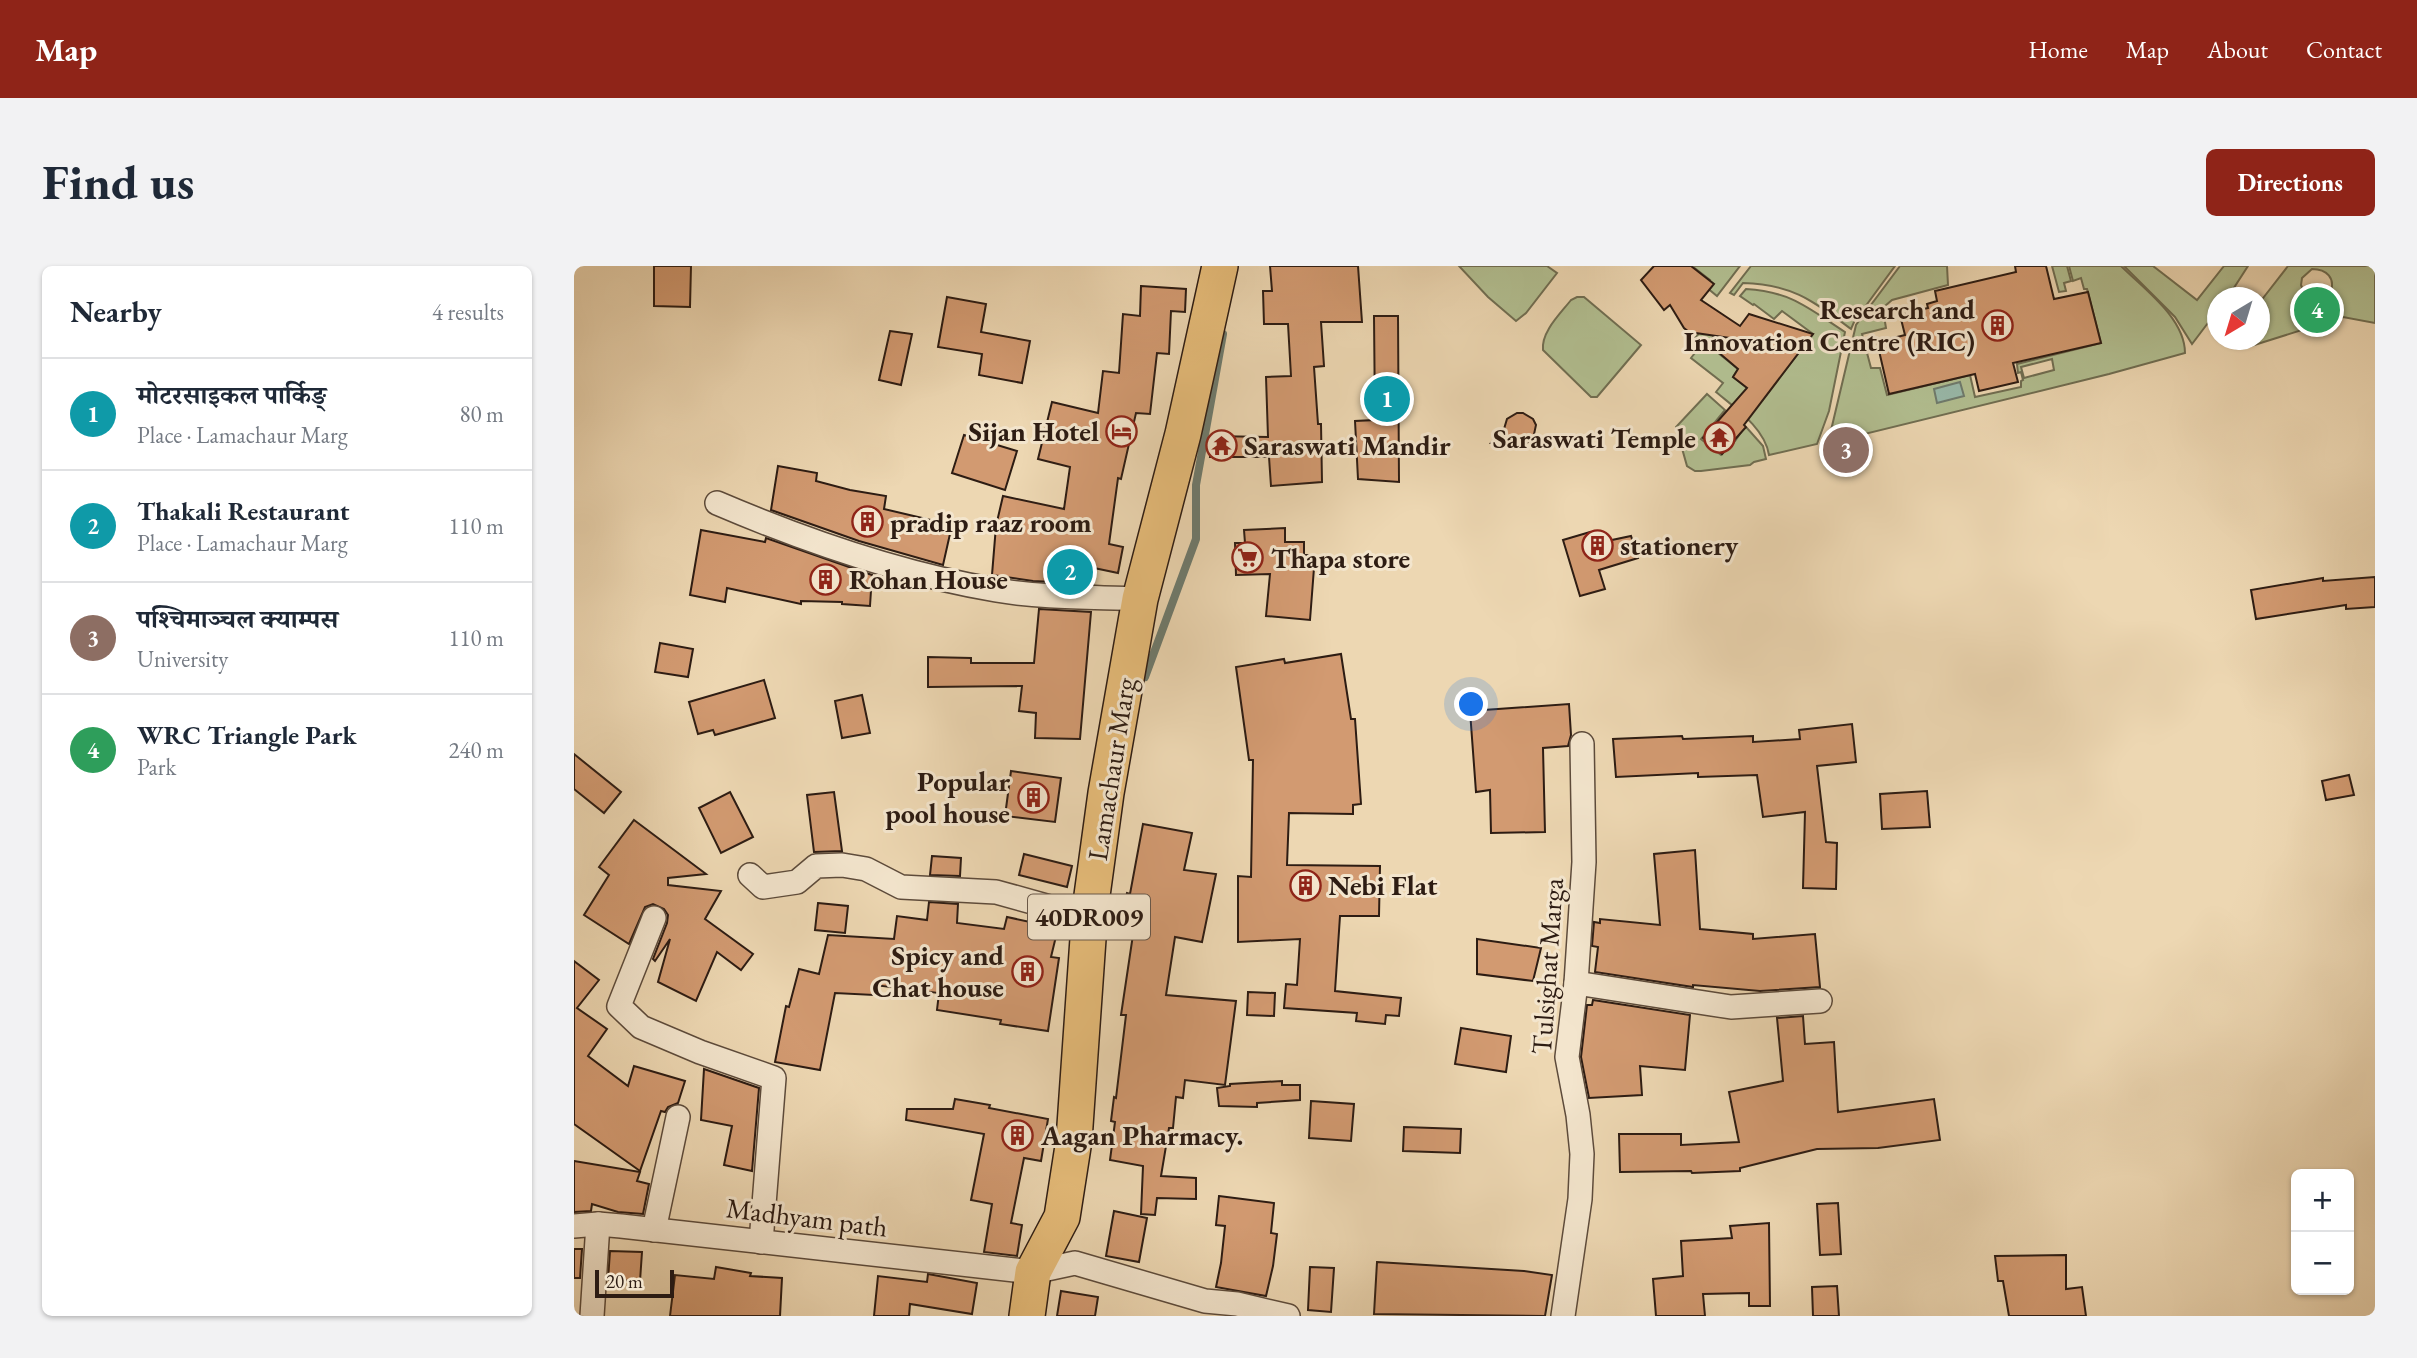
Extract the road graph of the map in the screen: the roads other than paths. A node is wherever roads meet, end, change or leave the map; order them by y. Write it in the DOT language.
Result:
graph roads {
  1 [pos="1220,266"];
  2 [pos="718,503"];
  3 [pos="1140,599"];
  4 [pos="1582,744"];
  5 [pos="750,876"];
  6 [pos="1090,910"];
  7 [pos="654,918"];
  8 [pos="1576,983"];
  9 [pos="1820,1002"];
  10 [pos="678,1117"];
  11 [pos="598,1224"];
  12 [pos="574,1226"];
  13 [pos="654,1230"];
  14 [pos="761,1242"];
  15 [pos="1033,1272"];
  16 [pos="592,1316"];
  17 [pos="1027,1316"];
  18 [pos="1287,1316"];
  19 [pos="1563,1316"];
  1 -- 3 [label="main road, Lamachaur Marg / 40DR009"];
  2 -- 3 [label="street"];
  3 -- 6 [label="main road, Lamachaur Marg / 40DR009"];
  4 -- 8 [label="street, Tulsighat Marga"];
  5 -- 6 [label="street"];
  6 -- 15 [label="main road, Lamachaur Marg / 40DR009"];
  7 -- 14 [label="street"];
  8 -- 9 [label="street"];
  8 -- 19 [label="street, Tulsighat Marga"];
  10 -- 13 [label="street"];
  11 -- 12 [label="street, Madhyam path"];
  11 -- 13 [label="street, Madhyam path"];
  11 -- 16 [label="street"];
  13 -- 14 [label="street, Madhyam path"];
  14 -- 15 [label="street, Madhyam path"];
  15 -- 17 [label="main road, Lamachaur Marg / 40DR009"];
  15 -- 18 [label="street"];
}
